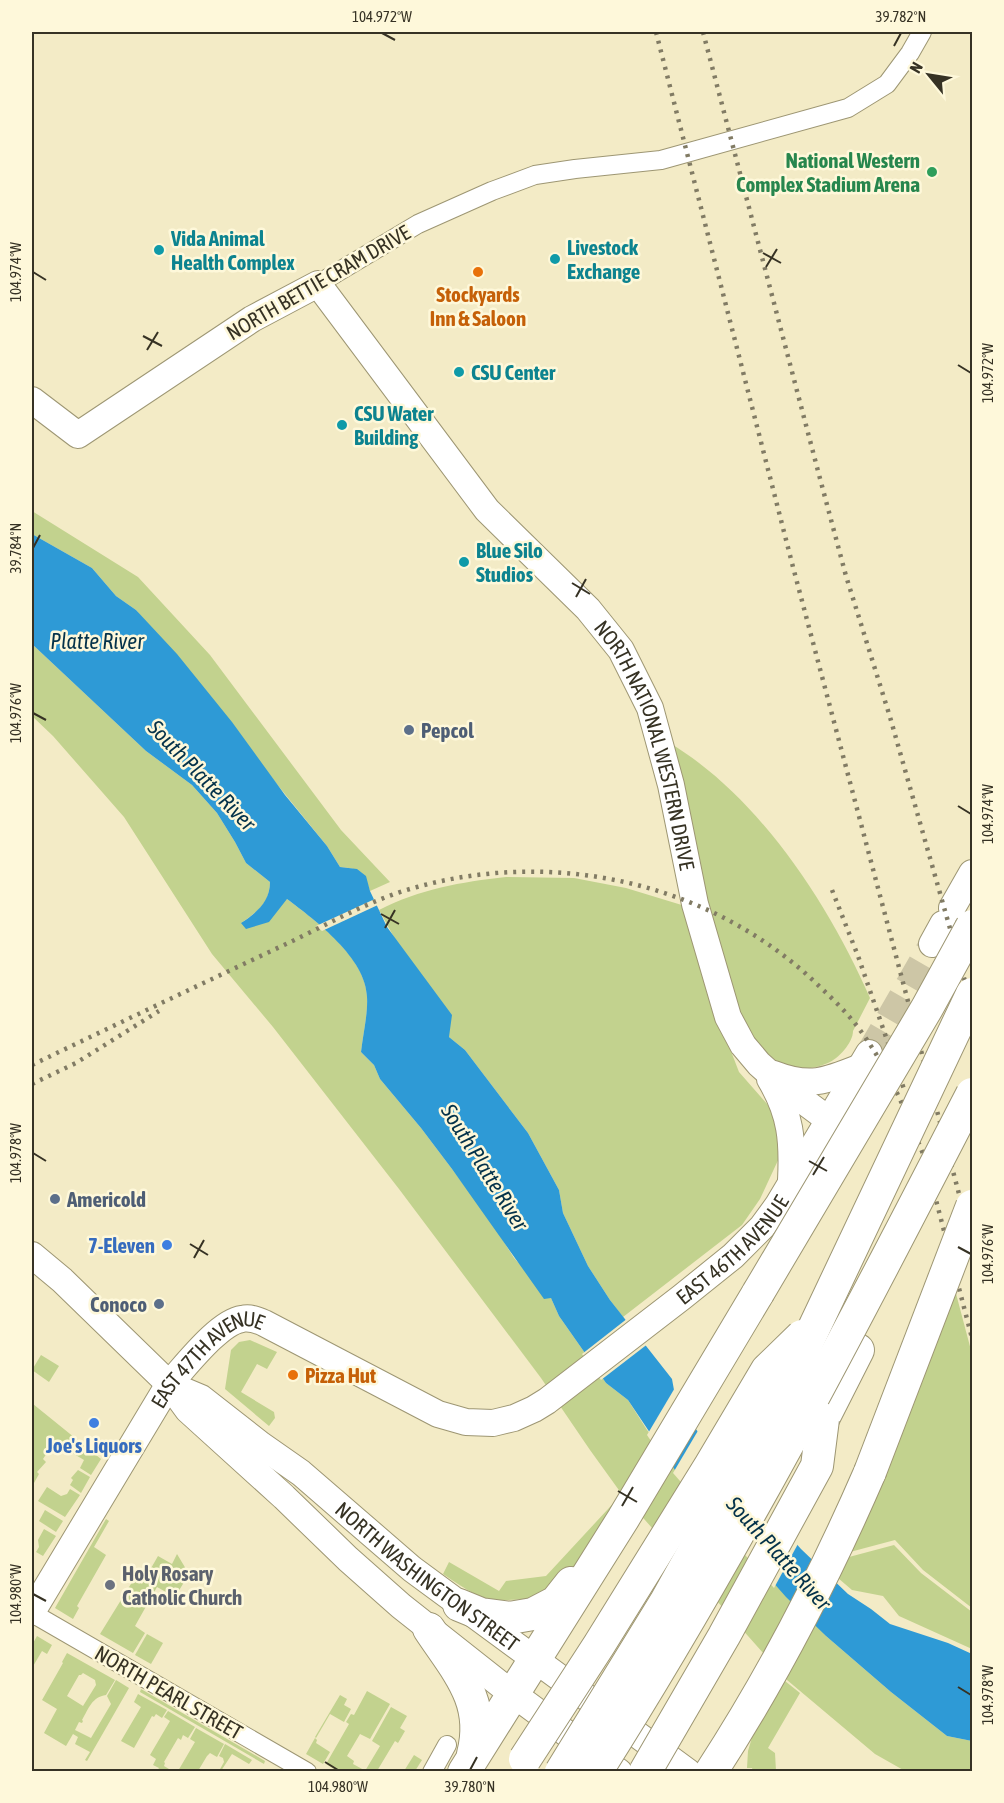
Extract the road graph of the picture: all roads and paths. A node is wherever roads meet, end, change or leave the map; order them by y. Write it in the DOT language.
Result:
graph roads {
  1 [pos="922,32"];
  2 [pos="318,284"];
  3 [pos="32,400"];
  4 [pos="972,873"];
  5 [pos="950,926"];
  6 [pos="972,994"];
  7 [pos="972,1031"];
  8 [pos="765,1071"];
  9 [pos="972,1094"];
  10 [pos="829,1119"];
  11 [pos="972,1127"];
  12 [pos="791,1184"];
  13 [pos="972,1206"];
  14 [pos="32,1255"];
  15 [pos="820,1318"];
  16 [pos="169,1384"];
  17 [pos="547,1401"];
  18 [pos="823,1419"];
  19 [pos="623,1520"];
  20 [pos="459,1605"];
  21 [pos="32,1612"];
  22 [pos="429,1629"];
  23 [pos="535,1660"];
  24 [pos="513,1694"];
  25 [pos="751,1709"];
  26 [pos="461,1759"];
  27 [pos="520,1765"];
  28 [pos="307,1772"];
  29 [pos="432,1772"];
  30 [pos="561,1772"];
  31 [pos="580,1772"];
  32 [pos="596,1772"];
  33 [pos="617,1772"];
  34 [pos="645,1772"];
  35 [pos="688,1772"];
  36 [pos="711,1772"];
  37 [pos="739,1772"];
  1 -- 2 [label="street, NORTH BETTIE CRAM DRIVE"];
  2 -- 3 [label="street, NORTH BETTIE CRAM DRIVE"];
  2 -- 8 [label="street, NORTH NATIONAL WESTERN DRIVE"];
  4 -- 5 [label="street"];
  5 -- 19 [label="highway, bridge"];
  6 -- 15 [label="highway, bridge"];
  7 -- 31 [label="highway"];
  8 -- 10 [label="street, NORTH NATIONAL WESTERN DRIVE"];
  8 -- 10 [label="street, EAST 46TH AVENUE"];
  8 -- 12 [label="street"];
  9 -- 32 [label="highway, bridge"];
  10 -- 12 [label="street, EAST 46TH AVENUE"];
  11 -- 18 [label="highway"];
  12 -- 17 [label="street, EAST 46TH AVENUE"];
  13 -- 25 [label="highway, bridge"];
  14 -- 16 [label="street, NORTH WASHINGTON STREET"];
  15 -- 27 [label="highway, bridge"];
  15 -- 30 [label="highway, bridge"];
  16 -- 17 [label="street, EAST 47TH AVENUE"];
  16 -- 20 [label="street, NORTH WASHINGTON STREET"];
  16 -- 21 [label="street, EAST 47TH AVENUE"];
  16 -- 22 [label="street, NORTH WASHINGTON STREET"];
  18 -- 33 [label="highway"];
  18 -- 34 [label="highway, bridge"];
  19 -- 20 [label="highway"];
  19 -- 23 [label="highway"];
  20 -- 23 [label="street, NORTH WASHINGTON STREET"];
  21 -- 28 [label="street, NORTH PEARL STREET"];
  22 -- 24 [label="street, NORTH WASHINGTON STREET"];
  22 -- 26 [label="highway"];
  23 -- 24 [label="highway"];
  23 -- 35 [label="street, NORTH WASHINGTON STREET"];
  24 -- 26 [label="highway"];
  24 -- 33 [label="street, NORTH WASHINGTON STREET"];
  25 -- 36 [label="highway"];
  25 -- 37 [label="highway"];
  26 -- 29 [label="street"];
}
